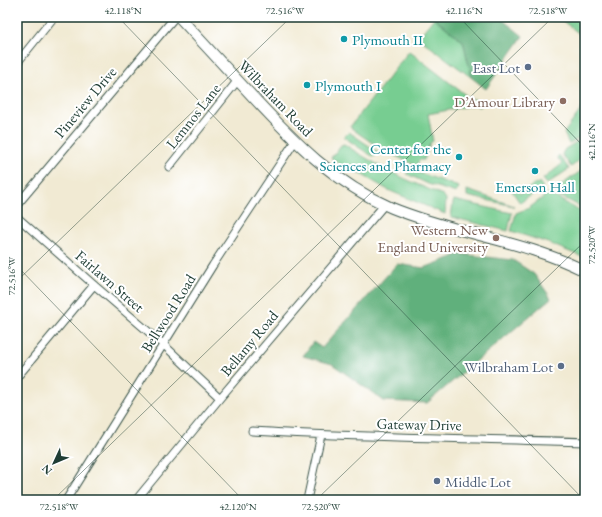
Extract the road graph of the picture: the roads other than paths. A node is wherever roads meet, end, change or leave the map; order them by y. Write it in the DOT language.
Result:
graph roads {
  1 [pos="54,17"];
  2 [pos="175,17"];
  3 [pos="179,17"];
  4 [pos="17,63"];
  5 [pos="238,80"];
  6 [pos="295,141"];
  7 [pos="169,167"];
  8 [pos="385,204"];
  9 [pos="17,205"];
  10 [pos="17,217"];
  11 [pos="585,271"];
  12 [pos="94,286"];
  13 [pos="164,345"];
  14 [pos="17,377"];
  15 [pos="220,398"];
  16 [pos="252,431"];
  17 [pos="321,435"];
  18 [pos="585,442"];
  19 [pos="66,500"];
  20 [pos="136,500"];
  21 [pos="307,500"];
  1 -- 4 [label="street"];
  2 -- 9 [label="street, Pineview Drive"];
  3 -- 5 [label="main road, Wilbraham Road"];
  5 -- 6 [label="main road, Wilbraham Road"];
  5 -- 7 [label="street, Lemnos Lane"];
  6 -- 8 [label="main road, Wilbraham Road"];
  6 -- 13 [label="street, Bellwood Road"];
  8 -- 11 [label="main road, Wilbraham Road"];
  8 -- 15 [label="street, Bellamy Road"];
  10 -- 12 [label="street, Fairlawn Street"];
  12 -- 13 [label="street, Fairlawn Street"];
  12 -- 14 [label="street"];
  13 -- 15 [label="street, Fairlawn Street"];
  13 -- 19 [label="street, Bellwood Road"];
  15 -- 20 [label="street, Bellamy Road"];
  16 -- 17 [label="street, Gateway Drive"];
  17 -- 18 [label="street, Gateway Drive"];
  17 -- 21 [label="street"];
}
